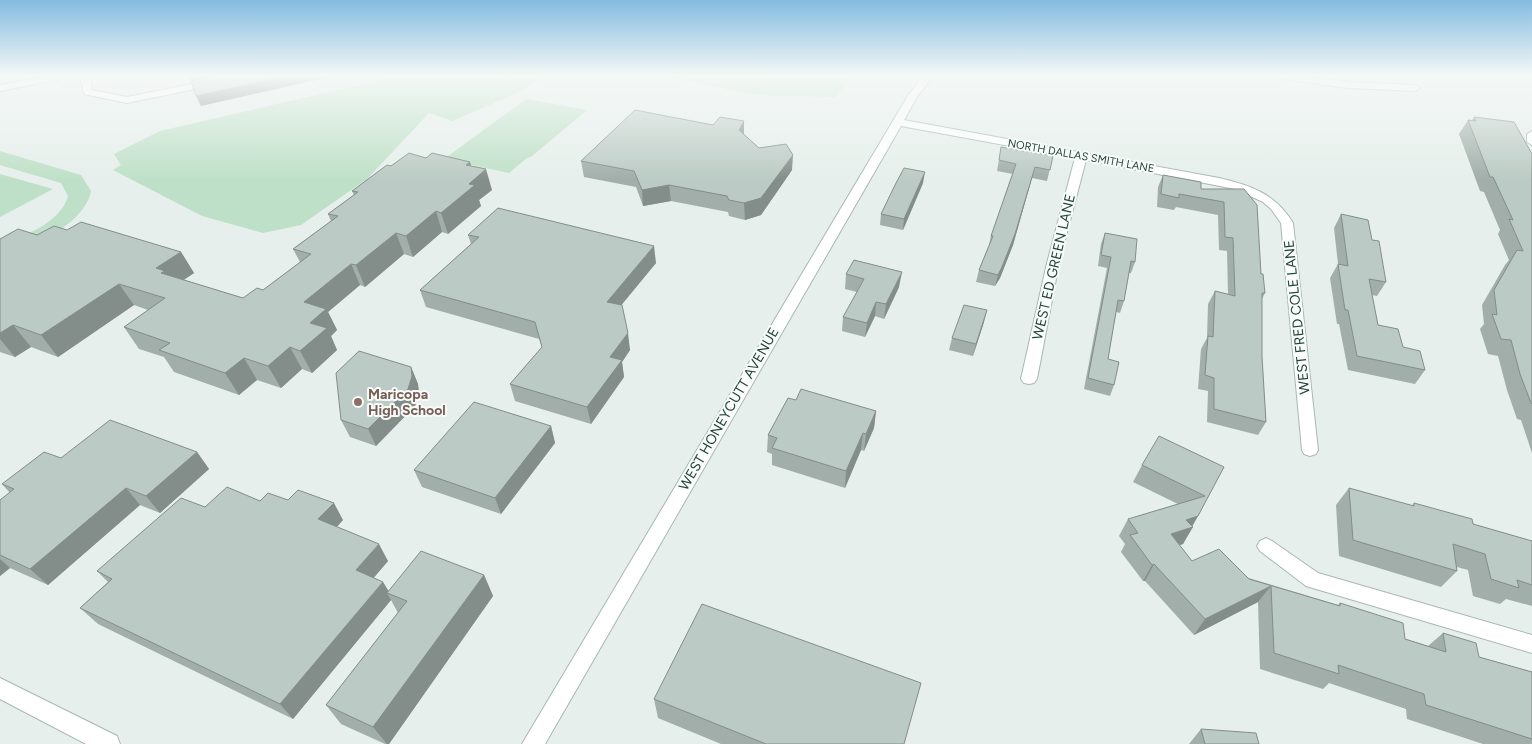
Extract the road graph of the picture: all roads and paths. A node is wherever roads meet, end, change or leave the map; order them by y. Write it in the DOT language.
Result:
graph roads {
  1 [pos="904,111"];
  2 [pos="898,122"];
  3 [pos="1081,156"];
  4 [pos="1262,196"];
  5 [pos="1029,379"];
  6 [pos="1310,450"];
  7 [pos="1266,546"];
  8 [pos="1532,644"];
  9 [pos="0,688"];
  10 [pos="109,744"];
  11 [pos="533,744"];
  1 -- 2 [label="street, WEST HONEYCUTT AVENUE"];
  2 -- 3 [label="street, NORTH DALLAS SMITH LANE"];
  2 -- 11 [label="street, WEST HONEYCUTT AVENUE"];
  3 -- 4 [label="street, NORTH DALLAS SMITH LANE"];
  3 -- 5 [label="street, WEST ED GREEN LANE"];
  4 -- 6 [label="street, WEST FRED COLE LANE"];
  7 -- 8 [label="street"];
  9 -- 10 [label="street"];
}
